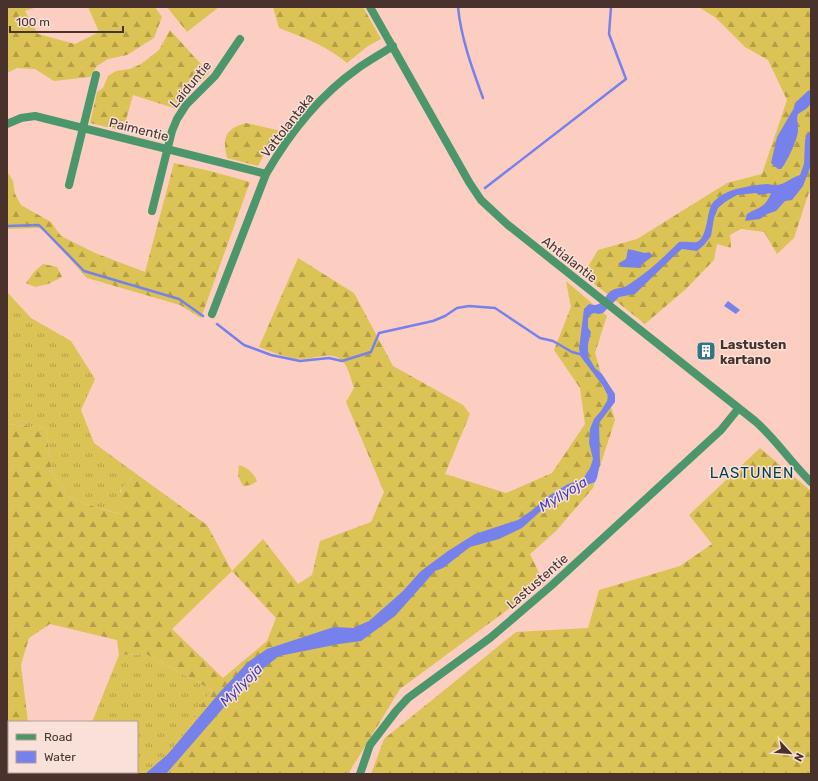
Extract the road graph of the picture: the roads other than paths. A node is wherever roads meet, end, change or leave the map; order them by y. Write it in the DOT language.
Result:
graph roads {
  1 [pos="370,7"];
  2 [pos="240,39"];
  3 [pos="393,46"];
  4 [pos="96,75"];
  5 [pos="7,124"];
  6 [pos="83,127"];
  7 [pos="167,149"];
  8 [pos="266,174"];
  9 [pos="69,185"];
  10 [pos="152,210"];
  11 [pos="212,314"];
  12 [pos="738,409"];
  13 [pos="811,482"];
  14 [pos="360,774"];
  1 -- 3 [label="street, Ahtialantie"];
  2 -- 7 [label="street, Laiduntie"];
  3 -- 8 [label="street, Vattolantaka"];
  3 -- 12 [label="street, Ahtialantie"];
  4 -- 6 [label="street"];
  5 -- 6 [label="street, Paimentie"];
  6 -- 7 [label="street, Paimentie"];
  6 -- 9 [label="street"];
  7 -- 8 [label="street, Paimentie"];
  7 -- 10 [label="street, Laiduntie"];
  8 -- 11 [label="street, Vattolantaka"];
  12 -- 13 [label="street, Ahtialantie"];
  12 -- 14 [label="street, Lastustentie"];
}
